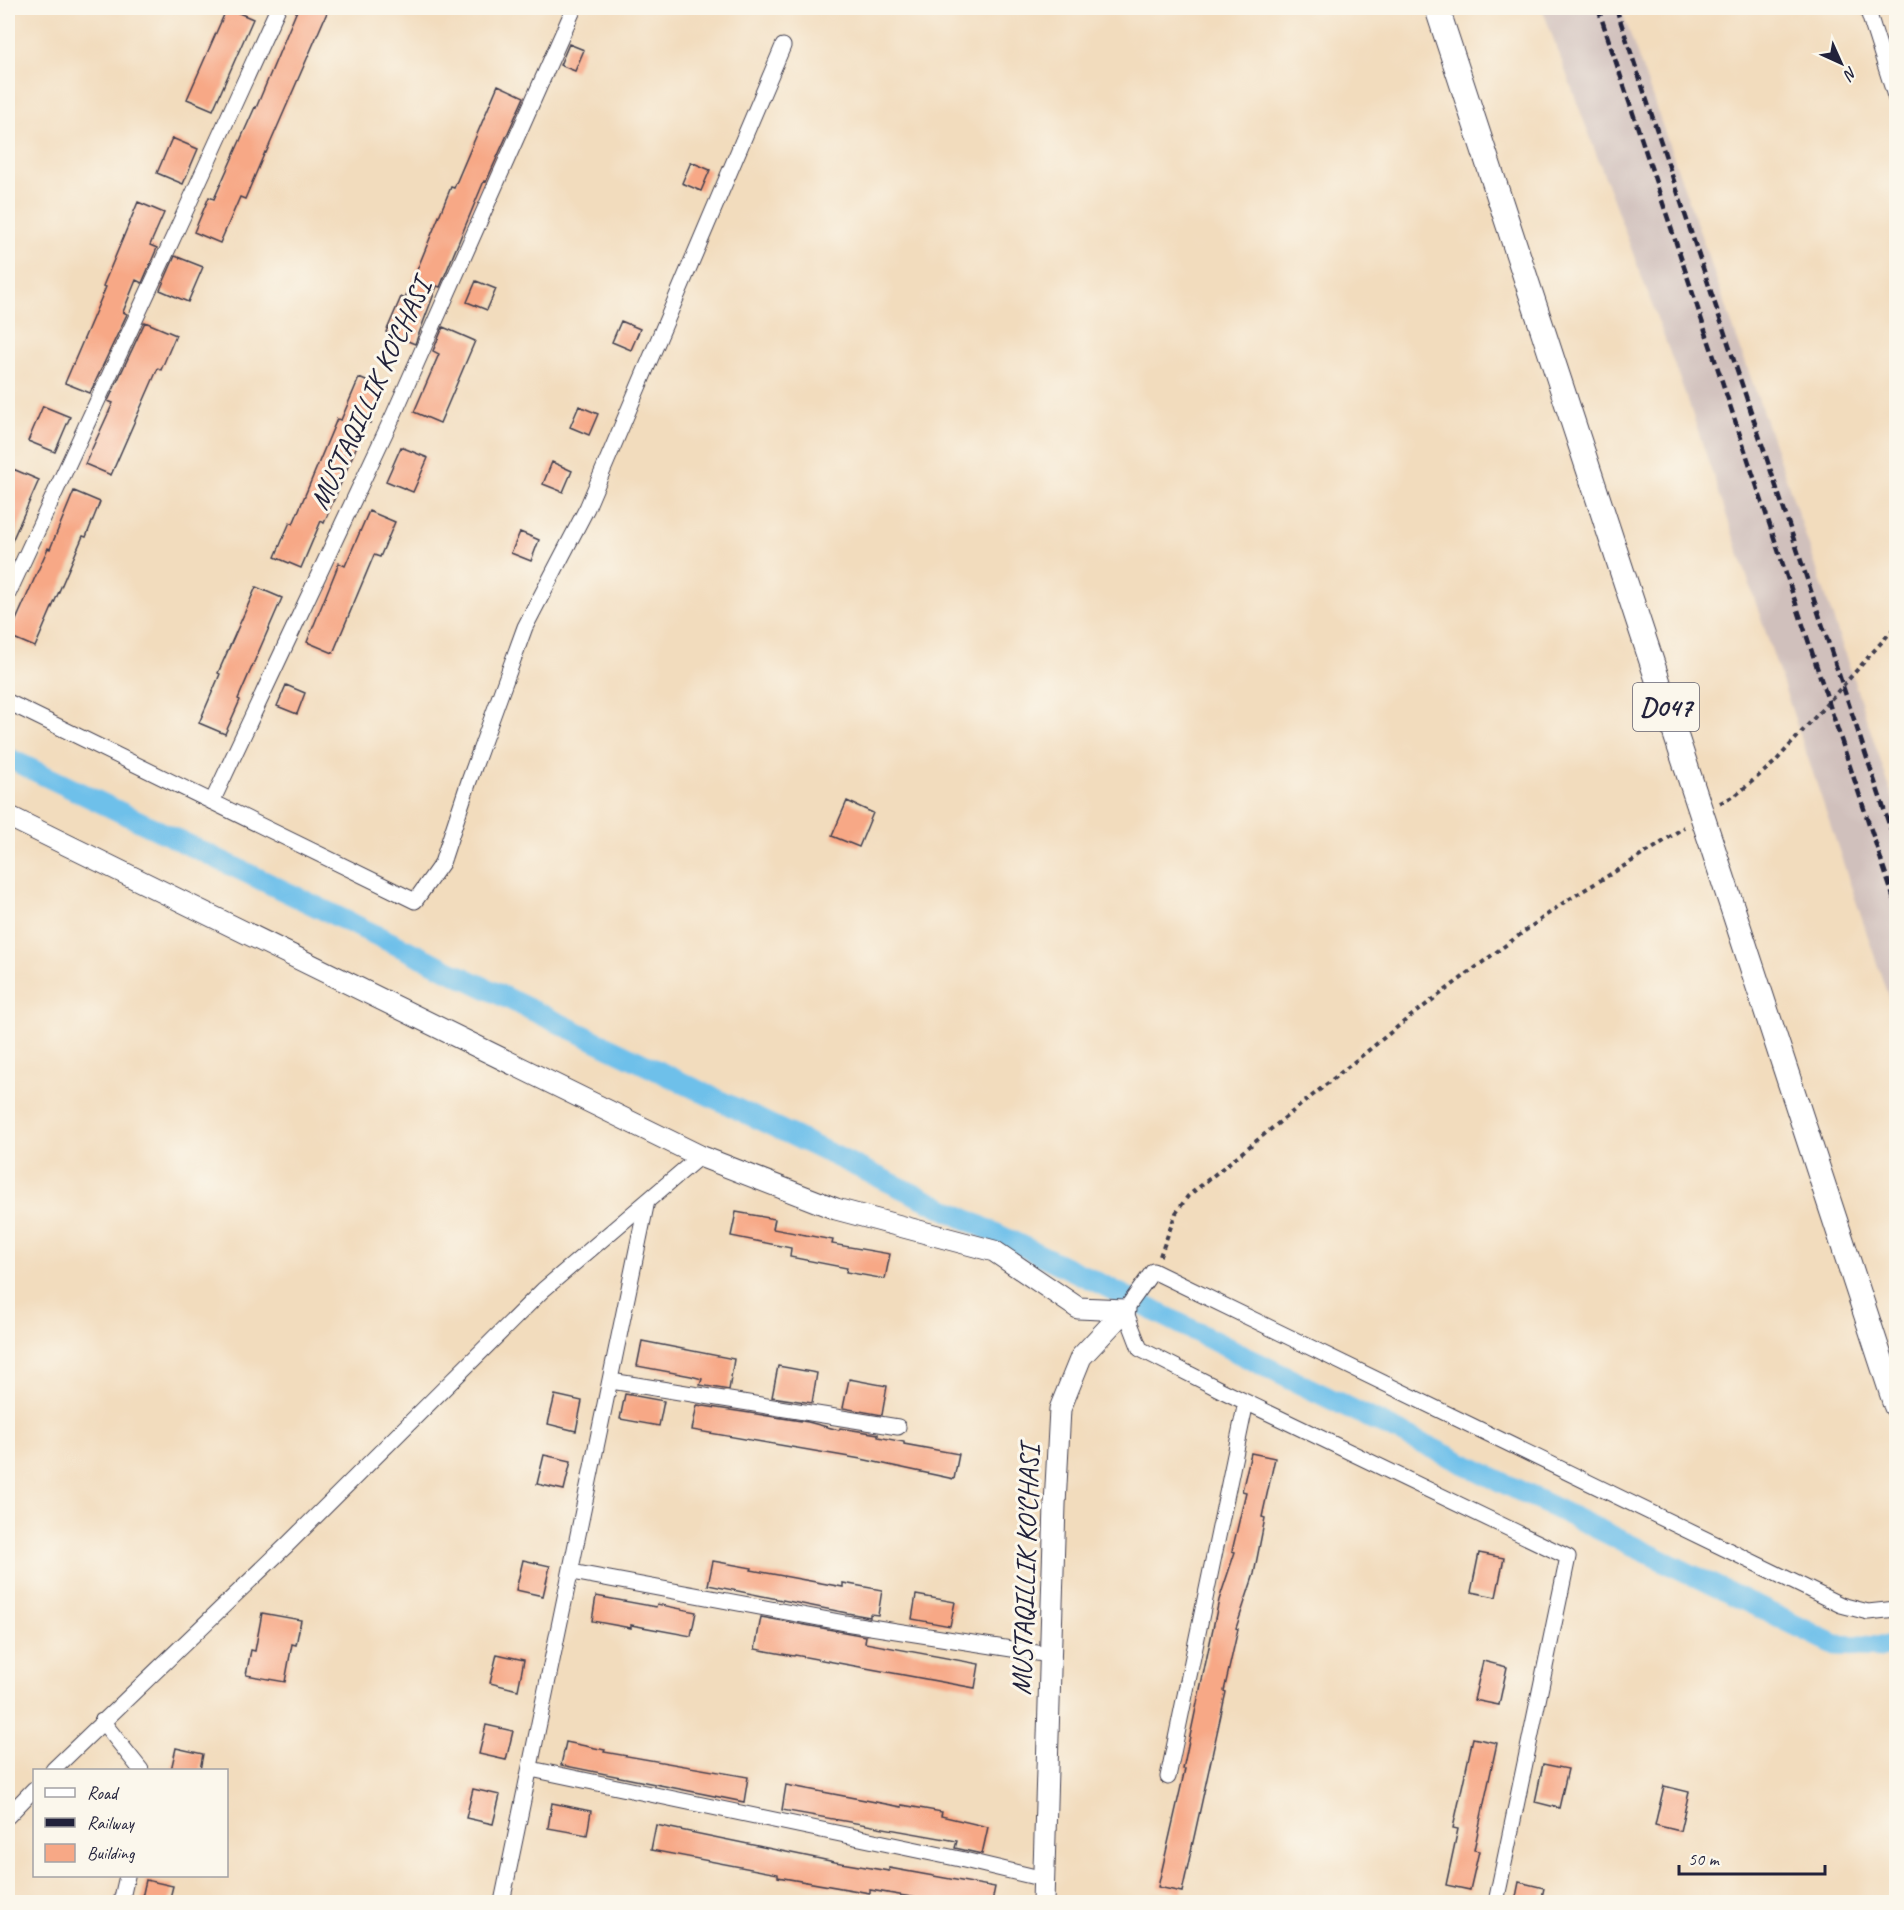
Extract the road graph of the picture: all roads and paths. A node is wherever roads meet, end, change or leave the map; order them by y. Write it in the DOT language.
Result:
graph roads {
  1 [pos="278,8"];
  2 [pos="574,8"];
  3 [pos="1437,8"];
  4 [pos="1867,8"];
  5 [pos="783,46"];
  6 [pos="1896,99"];
  7 [pos="8,594"];
  8 [pos="1896,626"];
  9 [pos="8,702"];
  10 [pos="212,802"];
  11 [pos="1702,814"];
  12 [pos="8,816"];
  13 [pos="700,1156"];
  14 [pos="647,1202"];
  15 [pos="1153,1270"];
  16 [pos="1125,1310"];
  17 [pos="611,1381"];
  18 [pos="1246,1402"];
  19 [pos="1896,1406"];
  20 [pos="898,1427"];
  21 [pos="572,1572"];
  22 [pos="1896,1609"];
  23 [pos="1050,1655"];
  24 [pos="102,1721"];
  25 [pos="54,1769"];
  26 [pos="140,1769"];
  27 [pos="531,1769"];
  28 [pos="1168,1777"];
  29 [pos="33,1790"];
  30 [pos="8,1816"];
  31 [pos="127,1877"];
  32 [pos="1044,1879"];
  33 [pos="121,1902"];
  34 [pos="502,1902"];
  35 [pos="1043,1902"];
  36 [pos="1496,1902"];
  1 -- 7 [label="street"];
  2 -- 10 [label="street, MUSTAQILLIK KO'CHASI"];
  3 -- 11 [label="main road, D047"];
  4 -- 6 [label="street"];
  5 -- 10 [label="street"];
  8 -- 11 [label="path"];
  9 -- 10 [label="street"];
  11 -- 15 [label="path"];
  11 -- 19 [label="main road, D047"];
  12 -- 13 [label="street"];
  13 -- 14 [label="street"];
  13 -- 16 [label="street"];
  14 -- 17 [label="street"];
  14 -- 24 [label="street"];
  15 -- 16 [label="street, MUSTAQILLIK KO'CHASI"];
  15 -- 22 [label="street"];
  16 -- 18 [label="street"];
  16 -- 23 [label="street, MUSTAQILLIK KO'CHASI"];
  17 -- 20 [label="street"];
  17 -- 21 [label="street"];
  18 -- 28 [label="street"];
  18 -- 36 [label="street"];
  21 -- 23 [label="street"];
  21 -- 27 [label="street"];
  23 -- 32 [label="street, MUSTAQILLIK KO'CHASI"];
  24 -- 25 [label="street"];
  24 -- 26 [label="street"];
  27 -- 32 [label="street"];
  27 -- 34 [label="street"];
  29 -- 30 [label="street"];
  31 -- 33 [label="street"];
  32 -- 35 [label="street, MUSTAQILLIK KO'CHASI"];
}
